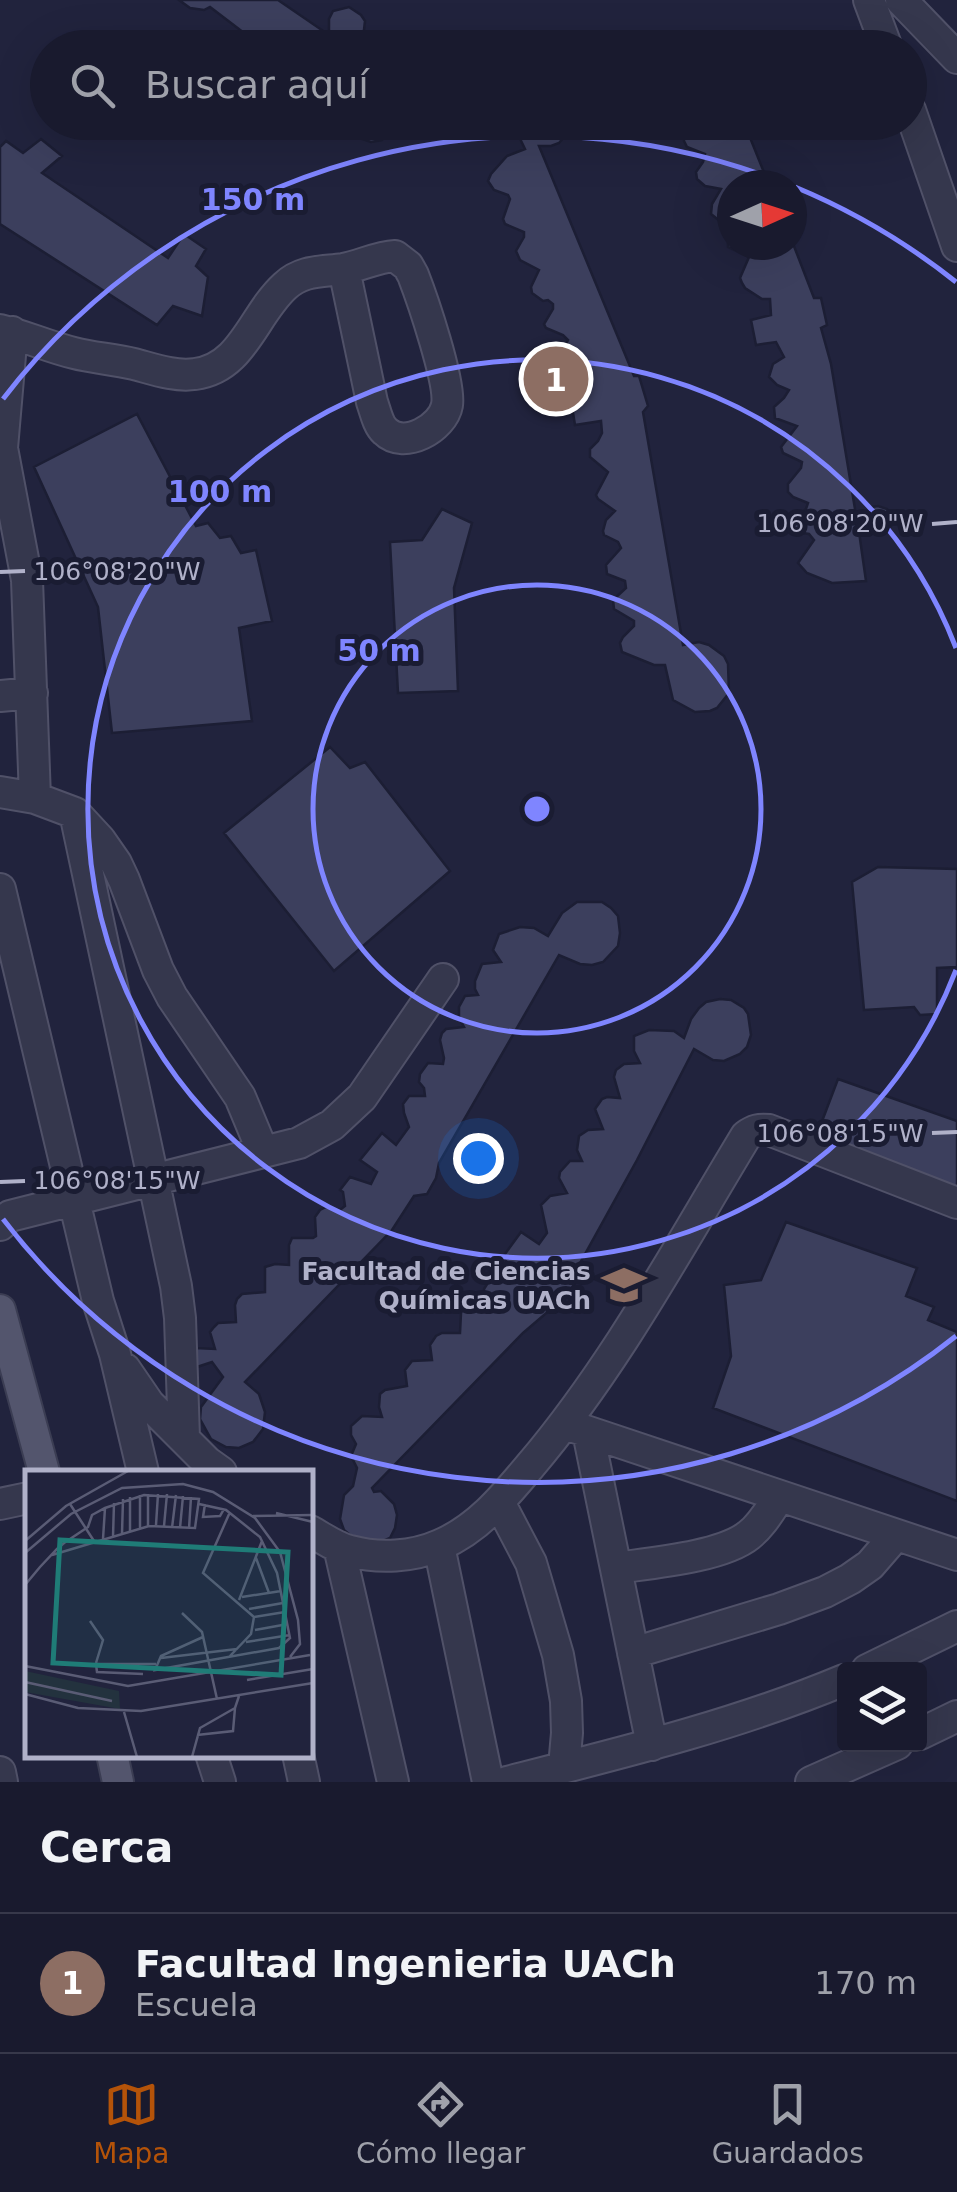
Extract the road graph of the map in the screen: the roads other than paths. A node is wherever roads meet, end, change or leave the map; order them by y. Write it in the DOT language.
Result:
graph roads {
  1 [pos="869,0"];
  2 [pos="901,0"];
  3 [pos="880,30"];
  4 [pos="957,58"];
  5 [pos="920,140"];
  6 [pos="957,246"];
  7 [pos="344,268"];
  8 [pos="6,331"];
  9 [pos="32,693"];
  10 [pos="0,696"];
  11 [pos="0,792"];
  12 [pos="34,798"];
  13 [pos="75,813"];
  14 [pos="0,890"];
  15 [pos="443,979"];
  16 [pos="263,1152"];
  17 [pos="153,1181"];
  18 [pos="75,1200"];
  19 [pos="957,1203"];
  20 [pos="3,1218"];
  21 [pos="0,1310"];
  22 [pos="116,1354"];
  23 [pos="0,1365"];
  24 [pos="22,1392"];
  25 [pos="577,1428"];
  26 [pos="184,1438"];
  27 [pos="43,1470"];
  28 [pos="143,1470"];
  29 [pos="219,1470"];
  30 [pos="779,1497"];
  31 [pos="25,1499"];
  32 [pos="498,1502"];
  33 [pos="0,1504"];
  34 [pos="312,1532"];
  35 [pos="896,1535"];
  36 [pos="339,1546"];
  37 [pos="439,1546"];
  38 [pos="957,1556"];
  39 [pos="616,1568"];
  40 [pos="957,1626"];
  41 [pos="633,1653"];
  42 [pos="883,1662"];
  43 [pos="837,1683"];
  44 [pos="957,1716"];
  45 [pos="927,1731"];
  46 [pos="652,1745"];
  47 [pos="879,1752"];
  48 [pos="113,1757"];
  49 [pos="211,1757"];
  50 [pos="299,1757"];
  51 [pos="564,1768"];
  52 [pos="0,1772"];
  53 [pos="2,1782"];
  54 [pos="118,1782"];
  55 [pos="220,1782"];
  56 [pos="304,1782"];
  57 [pos="393,1782"];
  58 [pos="488,1782"];
  59 [pos="507,1782"];
  60 [pos="811,1782"];
  1 -- 3 [label="street"];
  2 -- 4 [label="street"];
  5 -- 6 [label="street"];
  7 -- 7 [label="street"];
  7 -- 8 [label="street"];
  8 -- 9 [label="street"];
  9 -- 10 [label="street"];
  9 -- 12 [label="street"];
  11 -- 12 [label="street"];
  12 -- 13 [label="street"];
  13 -- 16 [label="street"];
  13 -- 17 [label="street"];
  14 -- 18 [label="street"];
  15 -- 16 [label="street"];
  16 -- 17 [label="street"];
  17 -- 18 [label="street"];
  17 -- 26 [label="street"];
  18 -- 20 [label="street"];
  18 -- 22 [label="street"];
  19 -- 25 [label="street"];
  21 -- 24 [label="main road"];
  22 -- 26 [label="street"];
  22 -- 28 [label="street"];
  23 -- 24 [label="main road"];
  24 -- 27 [label="main road"];
  25 -- 30 [label="street"];
  25 -- 32 [label="street"];
  25 -- 39 [label="street"];
  26 -- 29 [label="street"];
  30 -- 35 [label="street"];
  30 -- 39 [label="street"];
  31 -- 33 [label="street"];
  32 -- 37 [label="street"];
  32 -- 51 [label="street"];
  34 -- 36 [label="street"];
  35 -- 38 [label="street"];
  35 -- 41 [label="street"];
  36 -- 37 [label="street"];
  36 -- 57 [label="street"];
  37 -- 58 [label="street"];
  39 -- 41 [label="street"];
  40 -- 42 [label="street"];
  41 -- 46 [label="street"];
  43 -- 46 [label="street"];
  44 -- 45 [label="street"];
  46 -- 51 [label="street"];
  47 -- 60 [label="street"];
  48 -- 54 [label="main road"];
  49 -- 55 [label="street"];
  50 -- 56 [label="street"];
  51 -- 59 [label="street"];
  52 -- 53 [label="street"];
}
